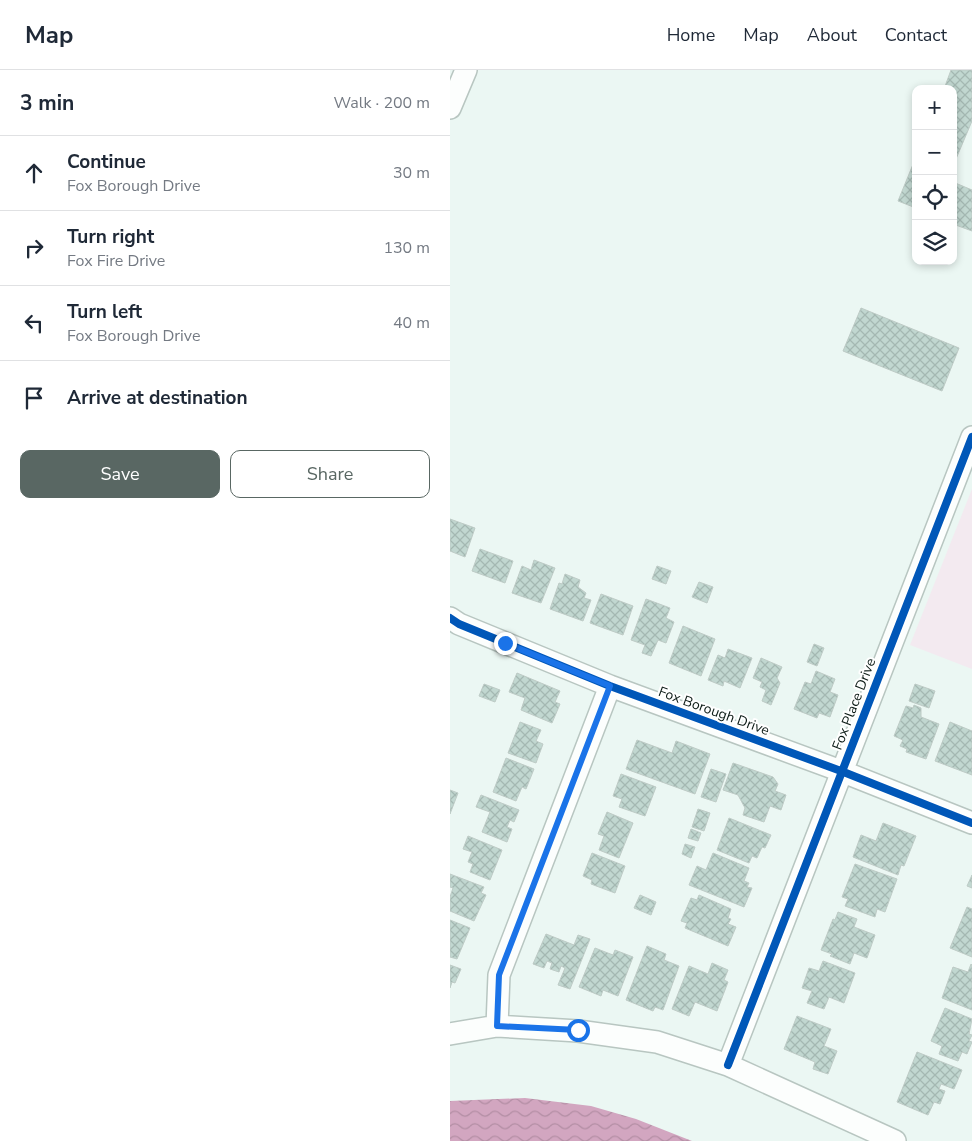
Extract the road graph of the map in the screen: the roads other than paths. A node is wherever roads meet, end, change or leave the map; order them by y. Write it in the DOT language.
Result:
graph roads {
  1 [pos="466,70"];
  2 [pos="450,108"];
  3 [pos="972,437"];
  4 [pos="450,618"];
  5 [pos="610,686"];
  6 [pos="841,771"];
  7 [pos="972,823"];
  8 [pos="497,1026"];
  9 [pos="450,1034"];
  10 [pos="728,1065"];
  11 [pos="895,1141"];
  1 -- 2 [label="street"];
  3 -- 6 [label="street, Fox Place Drive"];
  4 -- 5 [label="street, Fox Borough Drive"];
  5 -- 6 [label="street, Fox Borough Drive"];
  5 -- 8 [label="street"];
  6 -- 7 [label="street, Fox Borough Drive"];
  6 -- 10 [label="street, Fox Place Drive"];
  8 -- 9 [label="street"];
  8 -- 10 [label="street"];
  10 -- 11 [label="street"];
}
